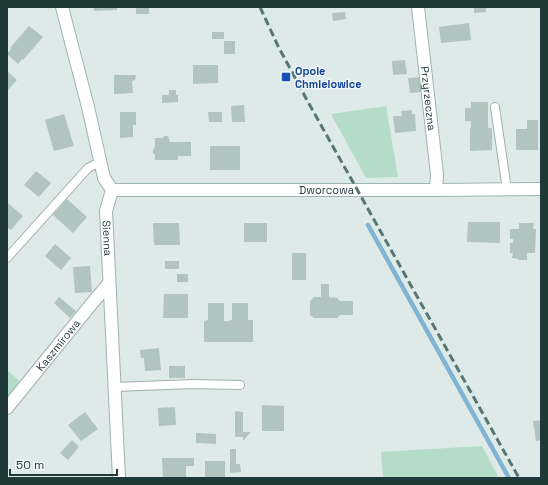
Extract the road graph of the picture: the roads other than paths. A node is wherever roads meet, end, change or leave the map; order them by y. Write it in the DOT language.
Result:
graph roads {
  1 [pos="62,7"];
  2 [pos="418,7"];
  3 [pos="495,107"];
  4 [pos="100,162"];
  5 [pos="541,189"];
  6 [pos="112,190"];
  7 [pos="436,190"];
  8 [pos="507,190"];
  9 [pos="7,258"];
  10 [pos="109,283"];
  11 [pos="240,385"];
  12 [pos="115,387"];
  13 [pos="7,408"];
  14 [pos="119,478"];
  1 -- 4 [label="street"];
  2 -- 7 [label="street, Przyrzeczna"];
  3 -- 8 [label="lane"];
  4 -- 6 [label="street"];
  4 -- 9 [label="lane"];
  5 -- 8 [label="street, Dworcowa"];
  6 -- 7 [label="street, Dworcowa"];
  6 -- 10 [label="street, Sienna"];
  7 -- 8 [label="street, Dworcowa"];
  10 -- 12 [label="street, Sienna"];
  10 -- 13 [label="street, Kaszmirowa"];
  11 -- 12 [label="lane"];
  12 -- 14 [label="street, Sienna"];
}
